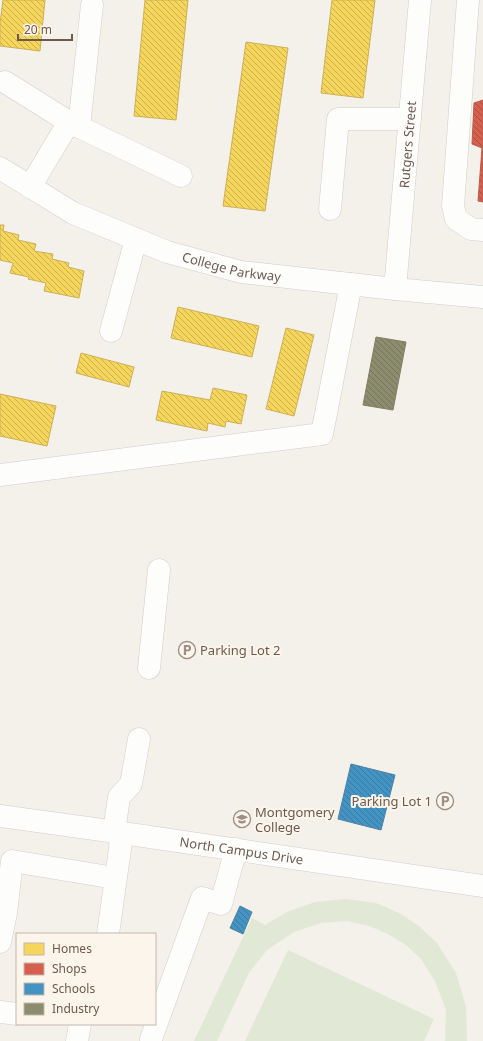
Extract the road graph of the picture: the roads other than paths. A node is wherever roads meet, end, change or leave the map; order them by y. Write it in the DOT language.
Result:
graph roads {
  1 [pos="420,0"];
  2 [pos="468,0"];
  3 [pos="92,5"];
  4 [pos="5,82"];
  5 [pos="410,119"];
  6 [pos="74,125"];
  7 [pos="0,168"];
  8 [pos="181,176"];
  9 [pos="30,187"];
  10 [pos="330,209"];
  11 [pos="483,230"];
  12 [pos="136,239"];
  13 [pos="351,284"];
  14 [pos="396,289"];
  15 [pos="483,297"];
  16 [pos="111,331"];
  17 [pos="0,474"];
  18 [pos="159,570"];
  19 [pos="149,668"];
  20 [pos="139,739"];
  21 [pos="0,816"];
  22 [pos="118,832"];
  23 [pos="236,850"];
  24 [pos="115,878"];
  25 [pos="483,886"];
  26 [pos="108,933"];
  27 [pos="0,942"];
  28 [pos="0,1012"];
  29 [pos="16,1014"];
  30 [pos="81,1025"];
  31 [pos="151,1039"];
  32 [pos="77,1041"];
  1 -- 5 [label="street, Rutgers Street"];
  2 -- 11 [label="street"];
  3 -- 6 [label="street"];
  4 -- 6 [label="street"];
  5 -- 10 [label="street"];
  5 -- 14 [label="street, Rutgers Street"];
  6 -- 8 [label="street"];
  6 -- 9 [label="street"];
  7 -- 9 [label="street, College Parkway"];
  9 -- 12 [label="street, College Parkway"];
  12 -- 13 [label="street, College Parkway"];
  12 -- 16 [label="street"];
  13 -- 14 [label="street, College Parkway"];
  13 -- 17 [label="street"];
  14 -- 15 [label="street, College Parkway"];
  18 -- 19 [label="street"];
  20 -- 22 [label="street"];
  21 -- 22 [label="street, North Campus Drive"];
  22 -- 23 [label="street, North Campus Drive"];
  22 -- 24 [label="street"];
  23 -- 25 [label="street, North Campus Drive"];
  23 -- 31 [label="street"];
  24 -- 26 [label="street"];
  24 -- 27 [label="street"];
  28 -- 29 [label="street"];
  30 -- 32 [label="street"];
}
